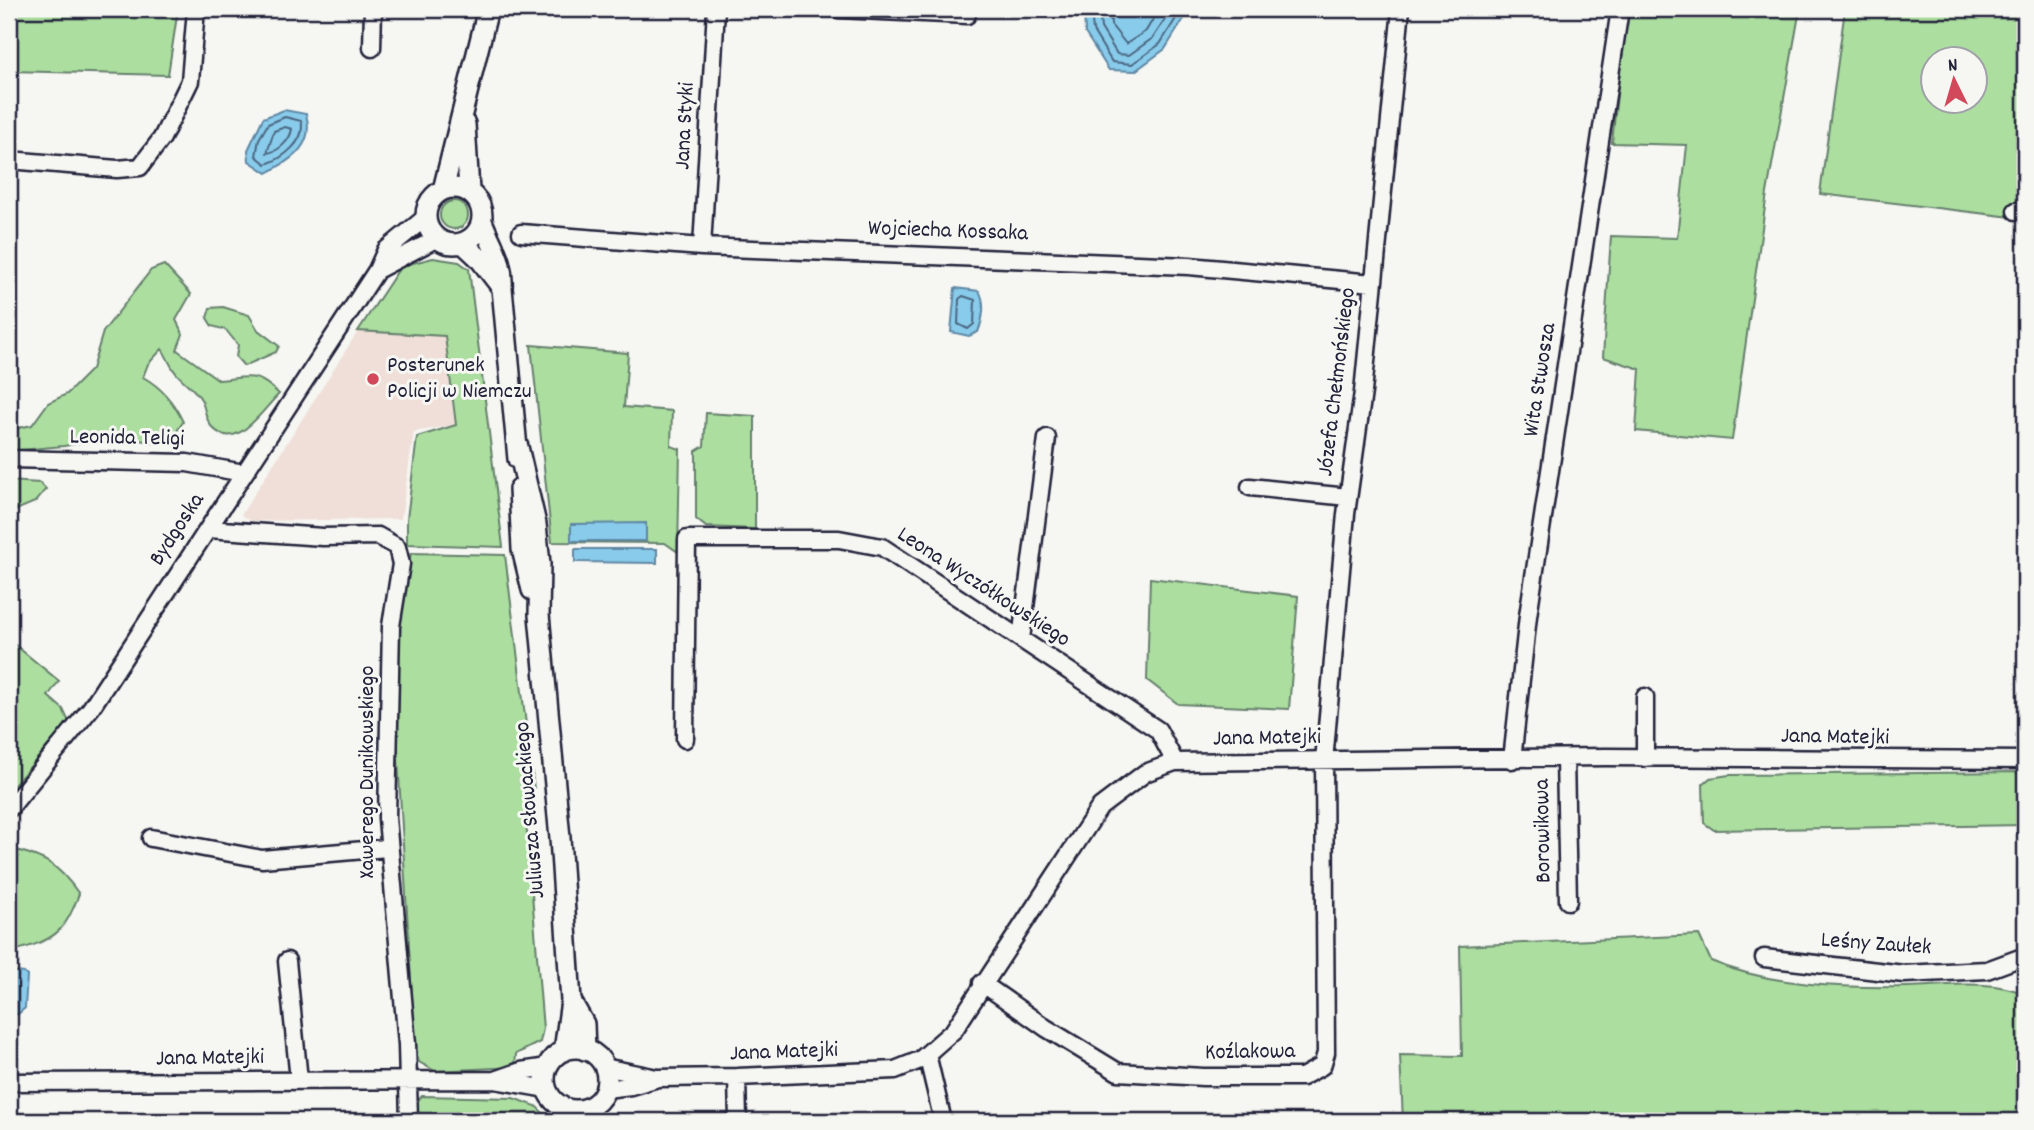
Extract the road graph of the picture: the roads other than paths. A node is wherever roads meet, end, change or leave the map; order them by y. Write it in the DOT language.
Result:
graph roads {
  1 [pos="196,9"];
  2 [pos="373,9"];
  3 [pos="488,9"];
  4 [pos="716,9"];
  5 [pos="838,9"];
  6 [pos="1401,9"];
  7 [pos="1620,9"];
  8 [pos="967,15"];
  9 [pos="372,48"];
  10 [pos="464,116"];
  11 [pos="9,160"];
  12 [pos="443,190"];
  13 [pos="469,191"];
  14 [pos="426,217"];
  15 [pos="482,221"];
  16 [pos="521,233"];
  17 [pos="436,239"];
  18 [pos="463,243"];
  19 [pos="702,247"];
  20 [pos="377,270"];
  21 [pos="1373,284"];
  22 [pos="502,288"];
  23 [pos="1047,438"];
  24 [pos="9,459"];
  25 [pos="244,473"];
  26 [pos="1250,487"];
  27 [pos="1348,497"];
  28 [pos="208,529"];
  29 [pos="1021,639"];
  30 [pos="1645,697"];
  31 [pos="685,739"];
  32 [pos="1645,758"];
  33 [pos="1564,759"];
  34 [pos="1512,760"];
  35 [pos="2025,760"];
  36 [pos="1324,761"];
  37 [pos="1175,762"];
  38 [pos="9,809"];
  39 [pos="150,838"];
  40 [pos="387,848"];
  41 [pos="1568,901"];
  42 [pos="2025,956"];
  43 [pos="1764,958"];
  44 [pos="287,961"];
  45 [pos="982,984"];
  46 [pos="571,1001"];
  47 [pos="585,1050"];
  48 [pos="564,1051"];
  49 [pos="927,1054"];
  50 [pos="548,1067"];
  51 [pos="604,1067"];
  52 [pos="737,1077"];
  53 [pos="657,1078"];
  54 [pos="299,1080"];
  55 [pos="495,1080"];
  56 [pos="9,1082"];
  57 [pos="407,1082"];
  58 [pos="605,1088"];
  59 [pos="547,1089"];
  60 [pos="589,1114"];
  61 [pos="567,1115"];
  62 [pos="409,1121"];
  63 [pos="738,1121"];
  64 [pos="943,1121"];
  1 -- 11 [label="street"];
  2 -- 9 [label="street"];
  3 -- 10 [label="street"];
  4 -- 19 [label="street, Jana Styki"];
  5 -- 8 [label="street"];
  6 -- 21 [label="street, Józefa Chełmońskiego"];
  7 -- 34 [label="street, Wita Stwosza"];
  10 -- 12 [label="street"];
  10 -- 13 [label="street"];
  12 -- 13 [label="street"];
  12 -- 14 [label="street"];
  13 -- 15 [label="street"];
  14 -- 17 [label="street"];
  14 -- 20 [label="street, Bydgoska"];
  15 -- 18 [label="street"];
  15 -- 22 [label="street, Juliusza Słowackiego"];
  16 -- 19 [label="street, Wojciecha Kossaka"];
  17 -- 18 [label="street"];
  17 -- 20 [label="street, Bydgoska"];
  18 -- 22 [label="street"];
  19 -- 21 [label="street, Wojciecha Kossaka"];
  20 -- 25 [label="street, Bydgoska"];
  21 -- 27 [label="street, Józefa Chełmońskiego"];
  22 -- 46 [label="street, Juliusza Słowackiego"];
  23 -- 29 [label="street"];
  24 -- 25 [label="street, Leonida Teligi"];
  25 -- 28 [label="street, Bydgoska"];
  26 -- 27 [label="street"];
  27 -- 36 [label="street, Józefa Chełmońskiego"];
  28 -- 38 [label="street, Bydgoska"];
  28 -- 40 [label="street, Xawerego Dunikowskiego"];
  29 -- 31 [label="street, Leona Wyczółkowskiego"];
  29 -- 37 [label="street, Leona Wyczółkowskiego"];
  30 -- 32 [label="street"];
  32 -- 33 [label="street, Jana Matejki"];
  32 -- 35 [label="street, Jana Matejki"];
  33 -- 34 [label="street, Jana Matejki"];
  33 -- 41 [label="street, Borowikowa"];
  34 -- 36 [label="street, Jana Matejki"];
  36 -- 37 [label="street, Jana Matejki"];
  36 -- 45 [label="street, Koźlakowa"];
  37 -- 45 [label="street, Jana Matejki"];
  39 -- 40 [label="street"];
  40 -- 57 [label="street, Xawerego Dunikowskiego"];
  42 -- 43 [label="street, Leśny Zaułek"];
  44 -- 54 [label="street"];
  45 -- 49 [label="street, Jana Matejki"];
  46 -- 47 [label="street, Juliusza Słowackiego"];
  46 -- 48 [label="street, Juliusza Słowackiego"];
  47 -- 48 [label="street"];
  47 -- 51 [label="street"];
  48 -- 50 [label="street"];
  49 -- 52 [label="street, Jana Matejki"];
  49 -- 64 [label="street"];
  50 -- 55 [label="street, Jana Matejki"];
  50 -- 59 [label="street"];
  51 -- 53 [label="street, Jana Matejki"];
  51 -- 58 [label="street"];
  52 -- 53 [label="street, Jana Matejki"];
  52 -- 63 [label="street"];
  53 -- 58 [label="street, Jana Matejki"];
  54 -- 56 [label="street, Jana Matejki"];
  54 -- 57 [label="street, Jana Matejki"];
  55 -- 57 [label="street, Jana Matejki"];
  55 -- 59 [label="street, Jana Matejki"];
  57 -- 62 [label="street, Xawerego Dunikowskiego"];
  58 -- 60 [label="street"];
  59 -- 61 [label="street"];
  60 -- 61 [label="street"];
}
